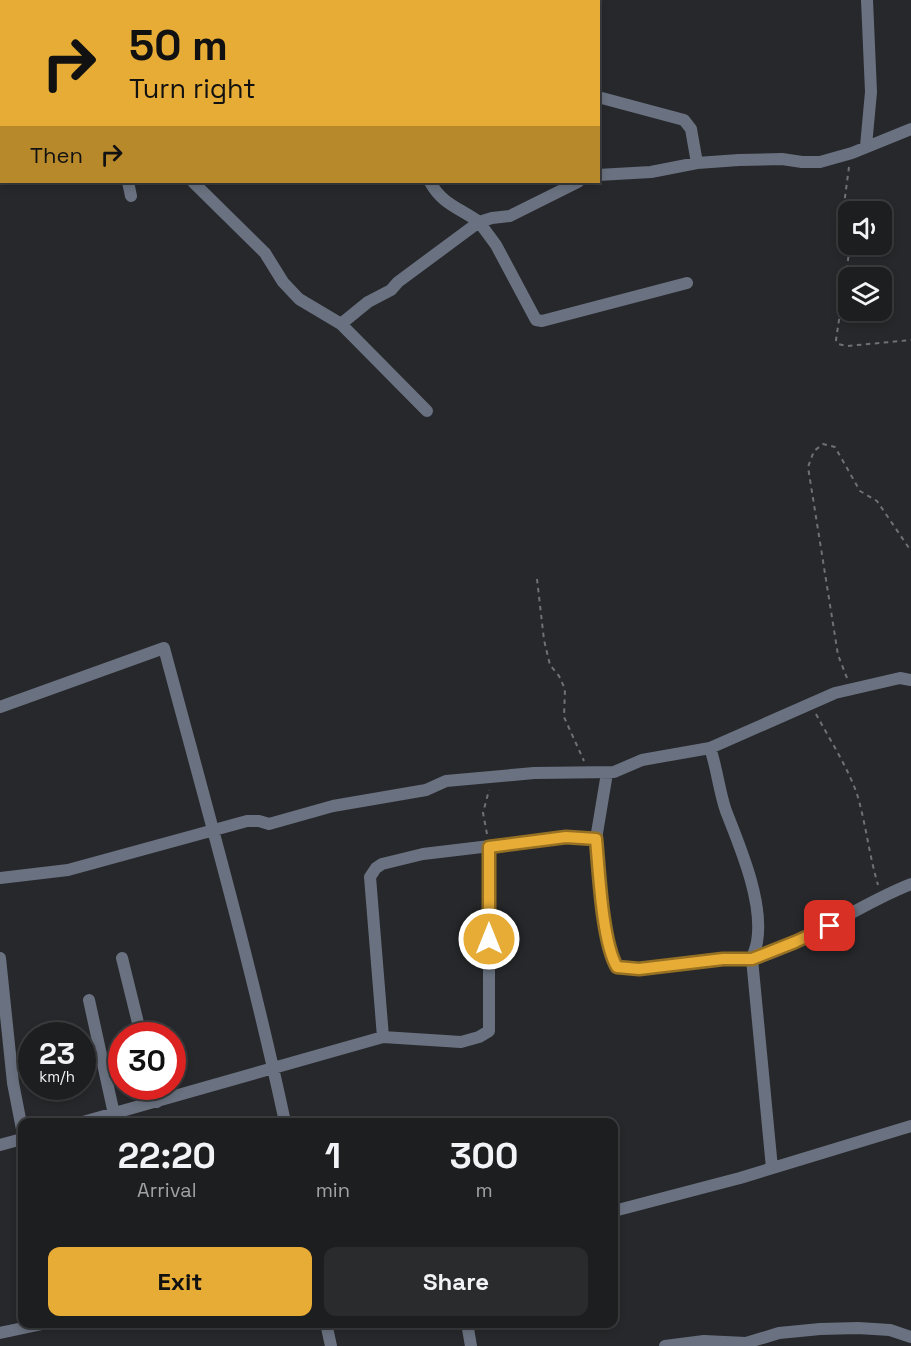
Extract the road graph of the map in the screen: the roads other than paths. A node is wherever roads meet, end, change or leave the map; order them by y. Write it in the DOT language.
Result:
graph roads {
  1 [pos="867,0"];
  2 [pos="600,98"];
  3 [pos="911,129"];
  4 [pos="866,146"];
  5 [pos="697,164"];
  6 [pos="600,176"];
  7 [pos="128,183"];
  8 [pos="194,183"];
  9 [pos="430,183"];
  10 [pos="576,183"];
  11 [pos="131,196"];
  12 [pos="479,222"];
  13 [pos="687,283"];
  14 [pos="341,324"];
  15 [pos="427,411"];
  16 [pos="911,680"];
  17 [pos="0,707"];
  18 [pos="710,748"];
  19 [pos="607,773"];
  20 [pos="213,831"];
  21 [pos="596,839"];
  22 [pos="489,847"];
  23 [pos="0,878"];
  24 [pos="911,884"];
  25 [pos="0,958"];
  26 [pos="122,958"];
  27 [pos="752,959"];
  28 [pos="88,1000"];
  29 [pos="138,1022"];
  30 [pos="383,1037"];
  31 [pos="273,1069"];
  32 [pos="13,1083"];
  33 [pos="0,1087"];
  34 [pos="157,1102"];
  35 [pos="114,1114"];
  36 [pos="20,1118"];
  37 [pos="98,1118"];
  38 [pos="284,1118"];
  39 [pos="911,1126"];
  40 [pos="18,1139"];
  41 [pos="0,1145"];
  42 [pos="772,1168"];
  43 [pos="618,1210"];
  44 [pos="23,1328"];
  45 [pos="327,1328"];
  46 [pos="468,1328"];
  47 [pos="0,1333"];
  48 [pos="911,1337"];
  49 [pos="331,1346"];
  50 [pos="471,1346"];
  51 [pos="665,1346"];
  1 -- 4 [label="street"];
  2 -- 5 [label="street"];
  3 -- 4 [label="street"];
  4 -- 5 [label="street"];
  5 -- 6 [label="street"];
  7 -- 11 [label="street"];
  8 -- 14 [label="street"];
  9 -- 12 [label="street"];
  10 -- 12 [label="street"];
  12 -- 13 [label="street"];
  12 -- 14 [label="street"];
  14 -- 15 [label="street"];
  16 -- 18 [label="street"];
  17 -- 20 [label="street"];
  18 -- 19 [label="street"];
  18 -- 27 [label="street"];
  19 -- 20 [label="street"];
  19 -- 21 [label="street"];
  20 -- 23 [label="street"];
  20 -- 31 [label="street"];
  21 -- 22 [label="street"];
  21 -- 27 [label="street"];
  22 -- 30 [label="street"];
  22 -- 30 [label="street"];
  24 -- 27 [label="street"];
  25 -- 32 [label="street"];
  26 -- 29 [label="street"];
  27 -- 42 [label="street"];
  28 -- 35 [label="street"];
  30 -- 31 [label="street"];
  31 -- 34 [label="street"];
  31 -- 38 [label="street"];
  32 -- 33 [label="street"];
  32 -- 36 [label="street"];
  34 -- 35 [label="street"];
  35 -- 37 [label="street"];
  39 -- 42 [label="street"];
  40 -- 41 [label="street"];
  42 -- 43 [label="street"];
  44 -- 47 [label="street"];
  45 -- 49 [label="street"];
  46 -- 50 [label="street"];
  48 -- 51 [label="street"];
}
